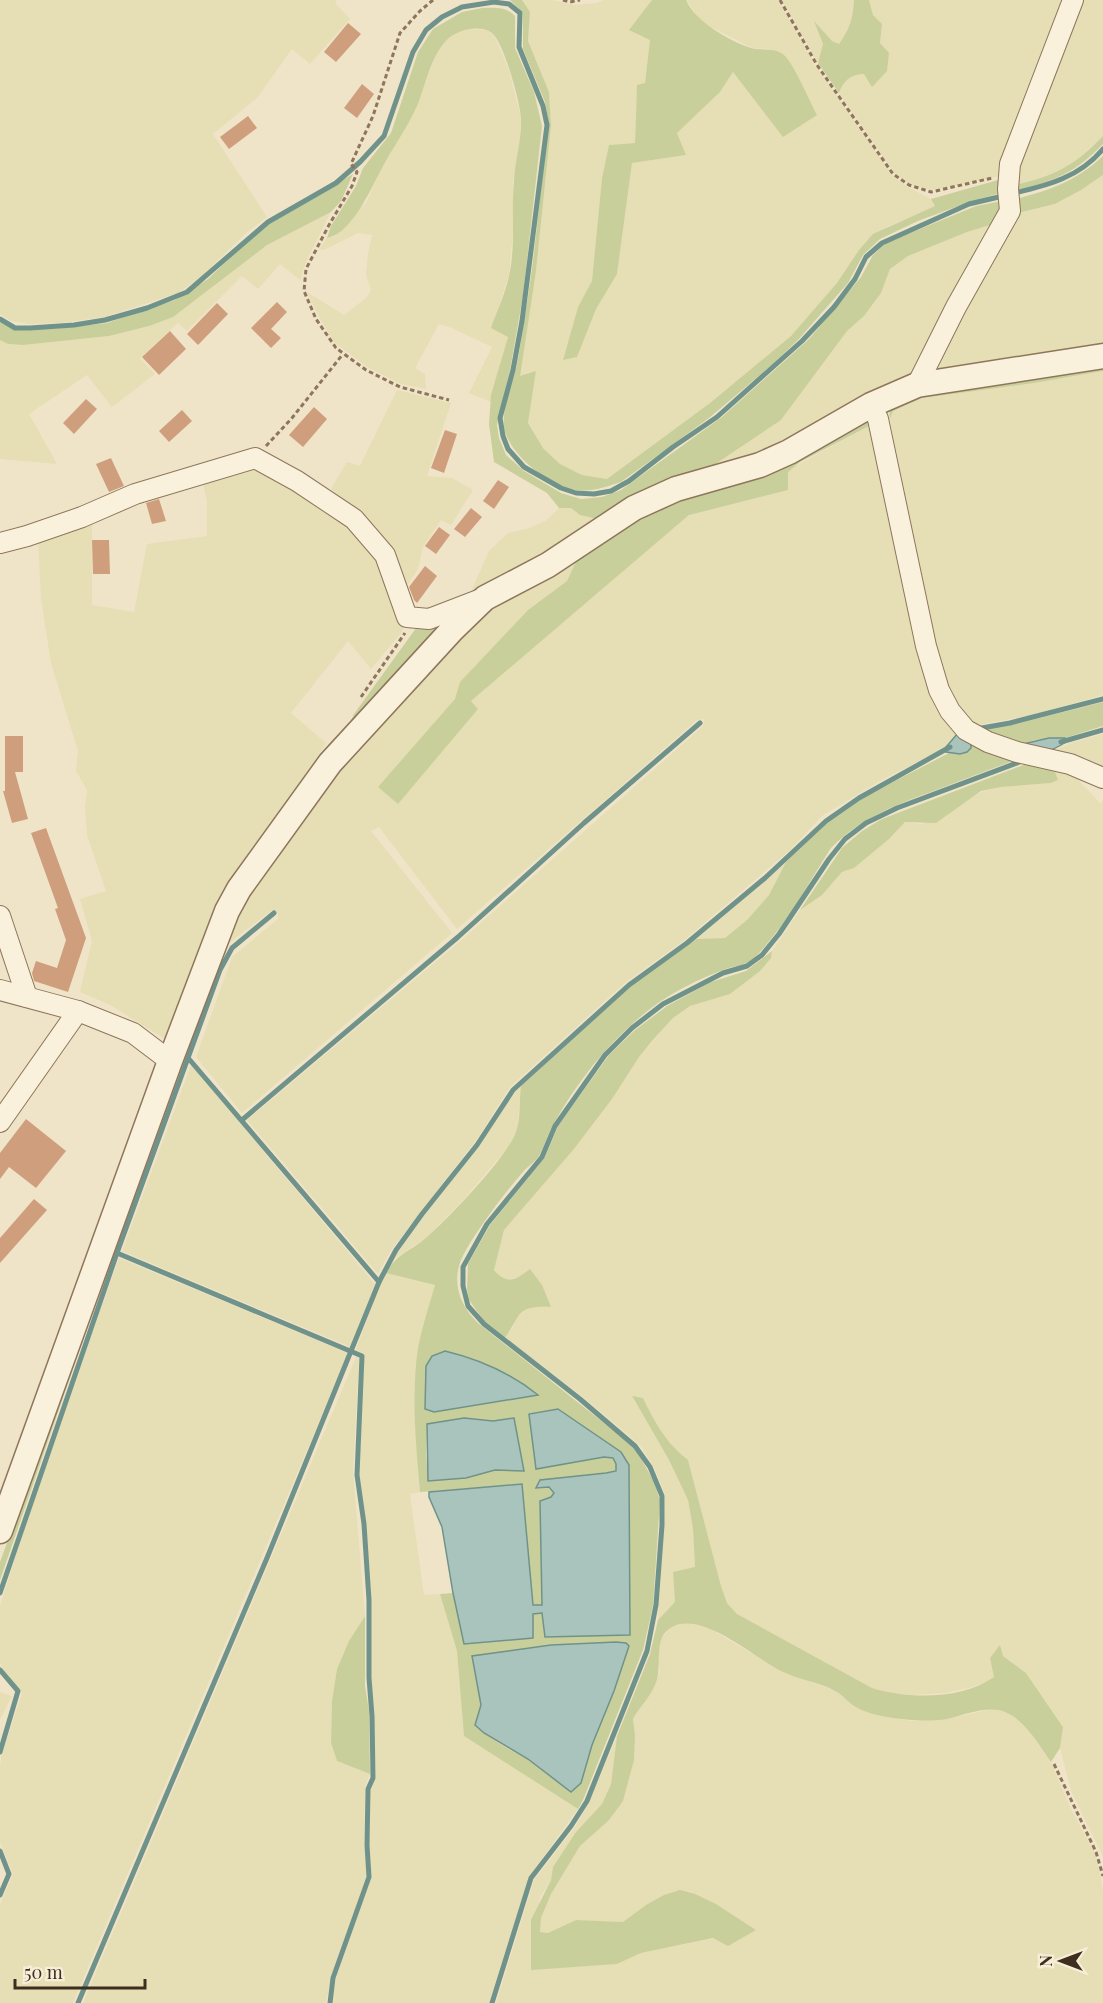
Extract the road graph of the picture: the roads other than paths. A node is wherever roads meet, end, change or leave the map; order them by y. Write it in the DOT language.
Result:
graph roads {
  1 [pos="1073,0"];
  2 [pos="1103,356"];
  3 [pos="917,385"];
  4 [pos="871,405"];
  5 [pos="0,543"];
  6 [pos="485,598"];
  7 [pos="1103,778"];
  8 [pos="0,916"];
  9 [pos="0,990"];
  10 [pos="27,998"];
  11 [pos="78,1011"];
  12 [pos="170,1061"];
  13 [pos="0,1122"];
  14 [pos="0,1531"];
  1 -- 3 [label="street"];
  2 -- 3 [label="street"];
  3 -- 4 [label="street"];
  4 -- 6 [label="street"];
  4 -- 7 [label="street"];
  5 -- 6 [label="street"];
  6 -- 12 [label="street"];
  8 -- 10 [label="street"];
  9 -- 10 [label="street"];
  10 -- 11 [label="street"];
  11 -- 12 [label="street"];
  11 -- 13 [label="street"];
  12 -- 14 [label="street"];
}
